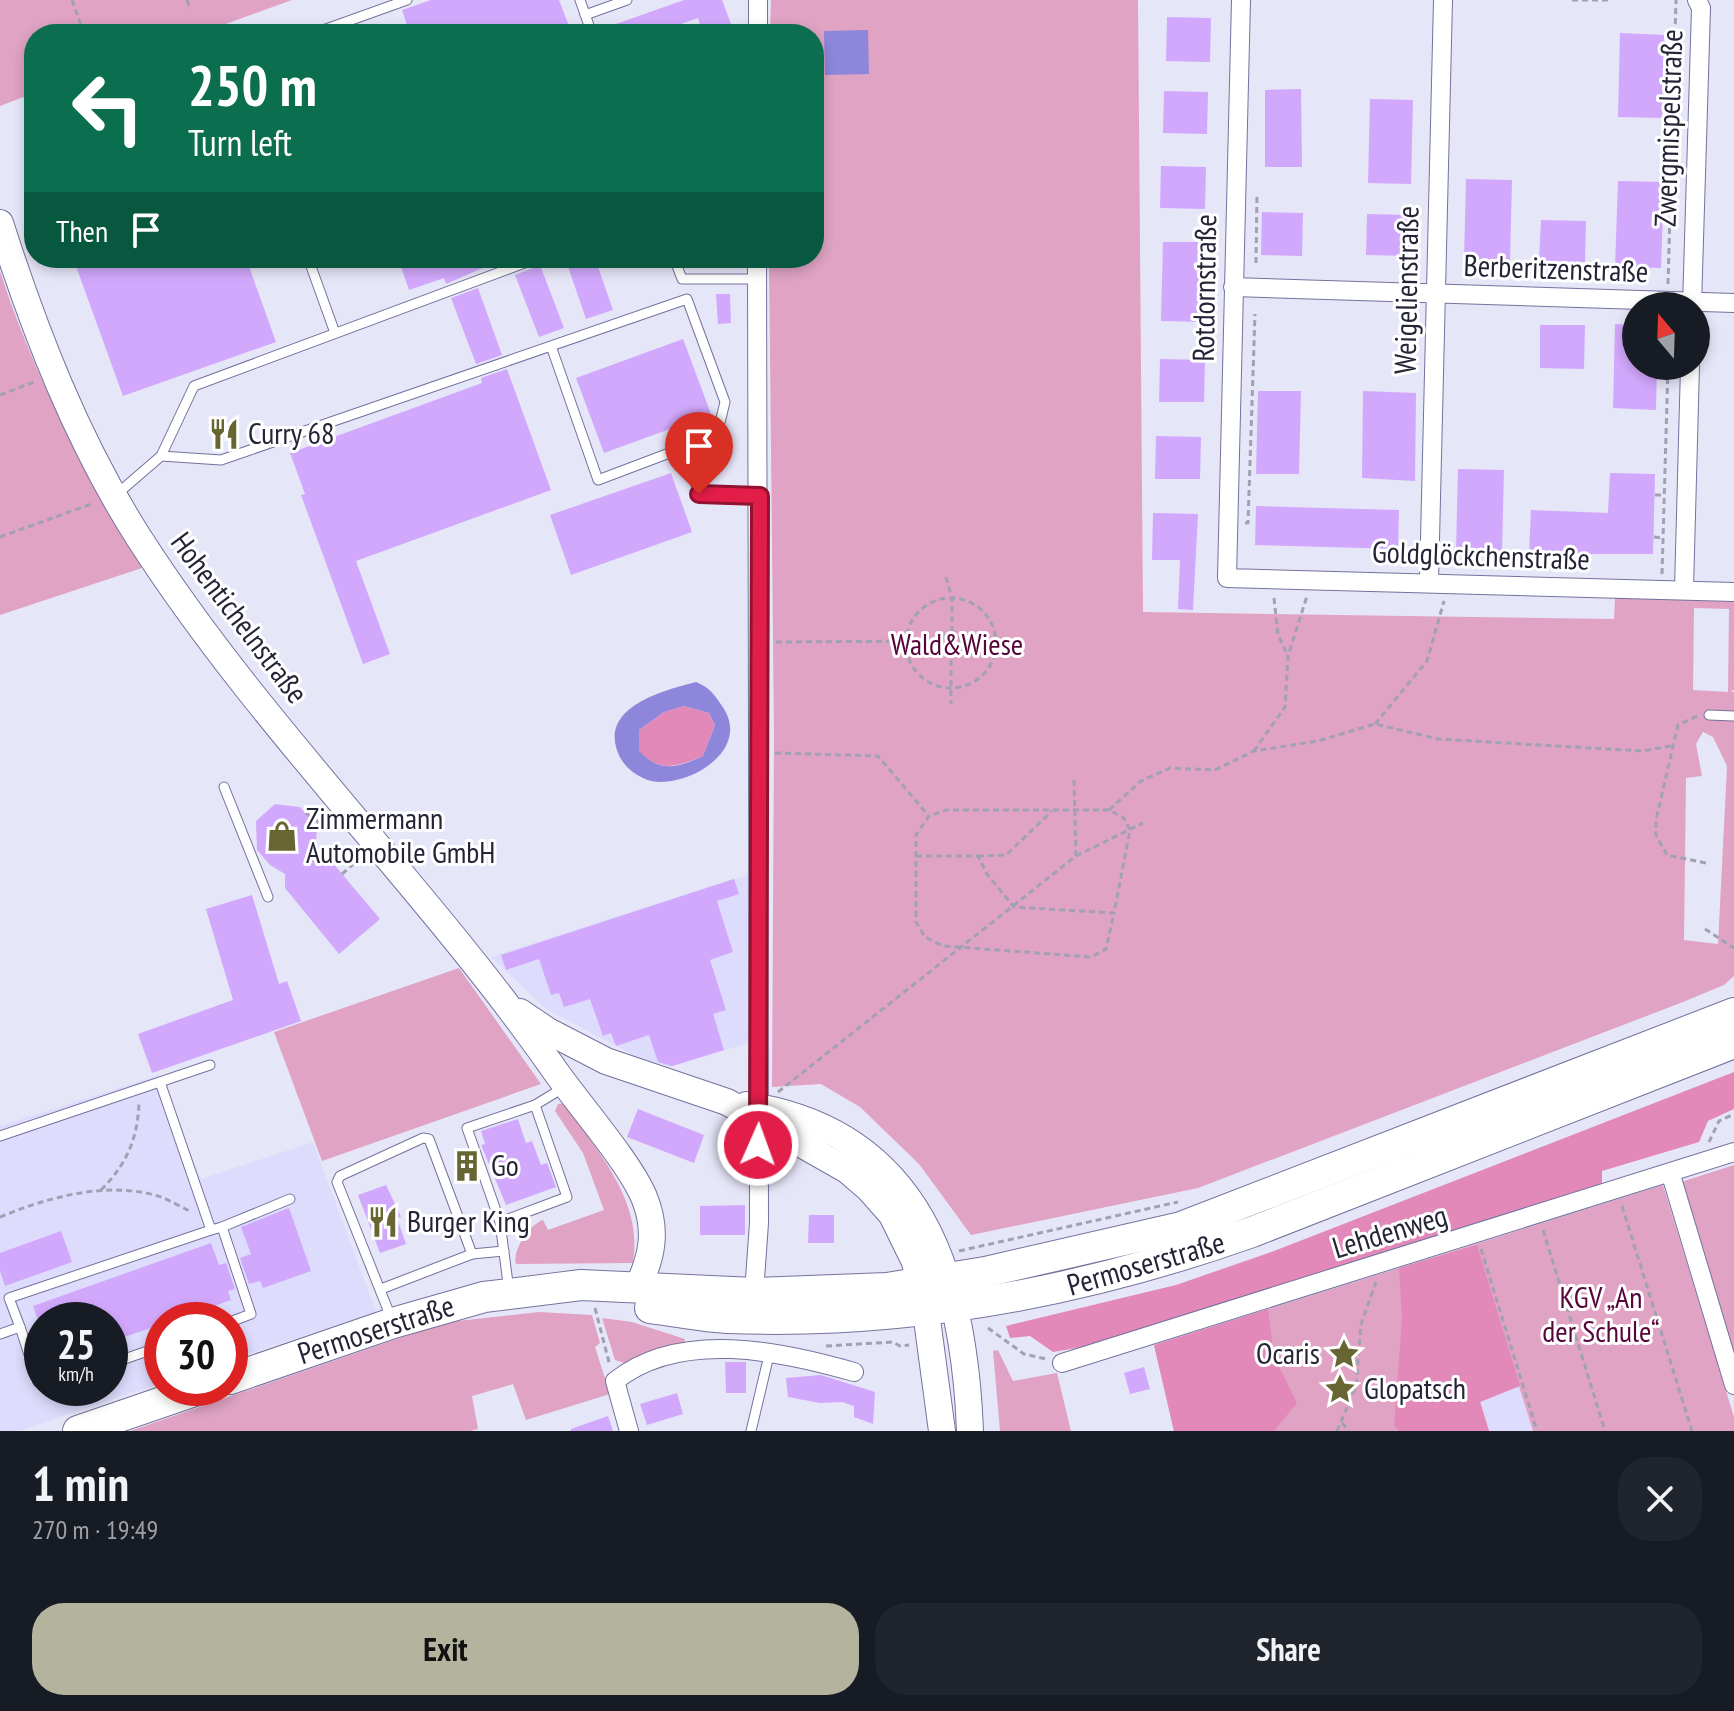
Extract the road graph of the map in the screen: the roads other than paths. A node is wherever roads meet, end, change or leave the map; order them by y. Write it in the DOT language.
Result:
graph roads {
  1 [pos="407,0"];
  2 [pos="580,0"];
  3 [pos="627,0"];
  4 [pos="758,0"];
  5 [pos="1241,0"];
  6 [pos="1443,0"];
  7 [pos="1697,0"];
  8 [pos="585,15"];
  9 [pos="340,24"];
  10 [pos="588,24"];
  11 [pos="758,24"];
  12 [pos="0,223"];
  13 [pos="312,268"];
  14 [pos="511,268"];
  15 [pos="678,268"];
  16 [pos="757,268"];
  17 [pos="682,279"];
  18 [pos="757,279"];
  19 [pos="1233,287"];
  20 [pos="1692,292"];
  21 [pos="1435,293"];
  22 [pos="687,299"];
  23 [pos="1622,299"];
  24 [pos="1734,303"];
  25 [pos="1710,304"];
  26 [pos="335,333"];
  27 [pos="551,346"];
  28 [pos="1690,380"];
  29 [pos="684,449"];
  30 [pos="161,456"];
  31 [pos="114,496"];
  32 [pos="760,496"];
  33 [pos="1227,578"];
  34 [pos="1429,581"];
  35 [pos="1684,589"];
  36 [pos="1734,592"];
  37 [pos="1709,715"];
  38 [pos="1734,716"];
  39 [pos="224,787"];
  40 [pos="268,897"];
  41 [pos="508,1003"];
  42 [pos="1734,1013"];
  43 [pos="1734,1043"];
  44 [pos="210,1065"];
  45 [pos="160,1082"];
  46 [pos="566,1086"];
  47 [pos="535,1105"];
  48 [pos="758,1113"];
  49 [pos="0,1136"];
  50 [pos="1734,1152"];
  51 [pos="1671,1175"];
  52 [pos="290,1199"];
  53 [pos="500,1222"];
  54 [pos="222,1227"];
  55 [pos="211,1230"];
  56 [pos="504,1251"];
  57 [pos="472,1254"];
  58 [pos="934,1279"];
  59 [pos="381,1289"];
  60 [pos="637,1289"];
  61 [pos="517,1292"];
  62 [pos="754,1293"];
  63 [pos="247,1302"];
  64 [pos="393,1323"];
  65 [pos="942,1324"];
  66 [pos="20,1327"];
  67 [pos="0,1334"];
  68 [pos="24,1339"];
  69 [pos="770,1351"];
  70 [pos="1062,1363"];
  71 [pos="854,1372"];
  72 [pos="248,1373"];
  73 [pos="1734,1385"];
  74 [pos="151,1406"];
  75 [pos="78,1431"];
  76 [pos="629,1431"];
  77 [pos="751,1431"];
  78 [pos="942,1431"];
  79 [pos="970,1431"];
  1 -- 9 [label="lane"];
  2 -- 8 [label="lane"];
  3 -- 8 [label="lane"];
  4 -- 11 [label="street"];
  5 -- 19 [label="street, Rotdornstraße"];
  6 -- 21 [label="street, Weigelienstraße"];
  7 -- 20 [label="street, Zwergmispelstraße"];
  8 -- 10 [label="lane"];
  12 -- 31 [label="main road, Hohentichelnstraße"];
  13 -- 26 [label="lane"];
  14 -- 26 [label="lane"];
  15 -- 17 [label="lane"];
  16 -- 18 [label="street"];
  17 -- 18 [label="lane"];
  17 -- 22 [label="lane"];
  18 -- 32 [label="street"];
  19 -- 21 [label="street, Berberitzenstraße"];
  19 -- 33 [label="street, Rotdornstraße"];
  21 -- 23 [label="street, Berberitzenstraße"];
  21 -- 34 [label="street, Weigelienstraße"];
  22 -- 27 [label="lane"];
  22 -- 29 [label="lane"];
  24 -- 25 [label="street, Berberitzenstraße"];
  26 -- 30 [label="lane"];
  27 -- 29 [label="lane"];
  27 -- 30 [label="lane"];
  28 -- 35 [label="street"];
  29 -- 32 [label="lane"];
  30 -- 31 [label="lane"];
  31 -- 41 [label="main road, Hohentichelnstraße"];
  32 -- 48 [label="street"];
  33 -- 34 [label="street, Goldglöckchenstraße"];
  34 -- 35 [label="street, Goldglöckchenstraße"];
  35 -- 36 [label="street, Goldglöckchenstraße"];
  37 -- 38 [label="lane"];
  39 -- 40 [label="lane"];
  41 -- 46 [label="main road, Hohentichelnstraße"];
  41 -- 48 [label="main road, Hohentichelnstraße"];
  42 -- 58 [label="main road, Permoserstraße"];
  43 -- 65 [label="main road, Permoserstraße"];
  44 -- 45 [label="lane"];
  45 -- 49 [label="lane"];
  45 -- 55 [label="lane"];
  46 -- 47 [label="lane"];
  46 -- 60 [label="main road, Hohentichelnstraße"];
  47 -- 53 [label="lane"];
  47 -- 53 [label="lane"];
  48 -- 58 [label="main road, Hohentichelnstraße"];
  48 -- 62 [label="street"];
  50 -- 51 [label="street, Lehdenweg"];
  51 -- 70 [label="street, Lehdenweg"];
  51 -- 73 [label="street"];
  52 -- 54 [label="lane"];
  53 -- 56 [label="lane"];
  54 -- 55 [label="lane"];
  54 -- 63 [label="lane"];
  55 -- 66 [label="lane"];
  56 -- 57 [label="lane"];
  56 -- 61 [label="lane"];
  57 -- 59 [label="lane"];
  57 -- 59 [label="lane"];
  58 -- 62 [label="main road, Permoserstraße"];
  58 -- 65 [label="main road, Hohentichelnstraße"];
  59 -- 64 [label="lane"];
  60 -- 61 [label="main road, Permoserstraße"];
  60 -- 62 [label="main road, Permoserstraße"];
  61 -- 64 [label="main road, Permoserstraße"];
  61 -- 65 [label="main road, Permoserstraße"];
  64 -- 72 [label="main road, Permoserstraße"];
  65 -- 78 [label="main road"];
  65 -- 79 [label="main road"];
  66 -- 67 [label="lane"];
  66 -- 68 [label="lane"];
  69 -- 71 [label="street"];
  69 -- 76 [label="street"];
  69 -- 77 [label="lane"];
  74 -- 75 [label="main road"];
}
